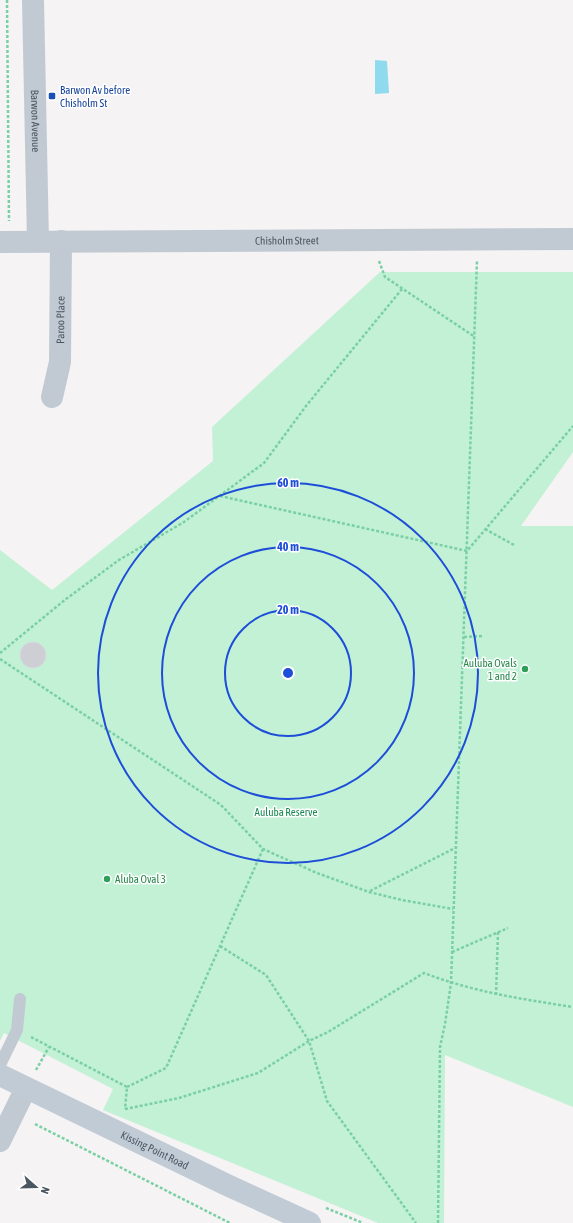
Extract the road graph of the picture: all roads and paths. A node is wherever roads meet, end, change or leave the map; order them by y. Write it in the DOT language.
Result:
graph roads {
  1 [pos="7,0"];
  2 [pos="33,0"];
  3 [pos="4,232"];
  4 [pos="573,239"];
  5 [pos="371,240"];
  6 [pos="478,240"];
  7 [pos="38,241"];
  8 [pos="61,241"];
  9 [pos="402,289"];
  10 [pos="475,337"];
  11 [pos="52,397"];
  12 [pos="573,426"];
  13 [pos="220,496"];
  14 [pos="485,529"];
  15 [pos="514,545"];
  16 [pos="467,551"];
  17 [pos="483,636"];
  18 [pos="464,637"];
  19 [pos="0,652"];
  20 [pos="0,659"];
  21 [pos="455,848"];
  22 [pos="263,849"];
  23 [pos="369,892"];
  24 [pos="453,909"];
  25 [pos="508,928"];
  26 [pos="498,932"];
  27 [pos="220,946"];
  28 [pos="452,952"];
  29 [pos="451,983"];
  30 [pos="496,995"];
  31 [pos="20,999"];
  32 [pos="573,1007"];
  33 [pos="17,1030"];
  34 [pos="309,1041"];
  35 [pos="49,1047"];
  36 [pos="0,1065"];
  37 [pos="0,1075"];
  38 [pos="29,1082"];
  39 [pos="127,1087"];
  40 [pos="35,1124"];
  41 [pos="0,1141"];
  42 [pos="230,1223"];
  43 [pos="310,1223"];
  44 [pos="416,1223"];
  45 [pos="438,1223"];
  1 -- 3 [label="path"];
  2 -- 7 [label="street, Barwon Avenue"];
  3 -- 7 [label="street, Chisholm Street"];
  4 -- 6 [label="street, Chisholm Street"];
  5 -- 6 [label="street, Chisholm Street"];
  5 -- 8 [label="street, Chisholm Street"];
  5 -- 9 [label="path"];
  6 -- 10 [label="path"];
  7 -- 8 [label="street, Chisholm Street"];
  8 -- 11 [label="street, Paroo Place"];
  9 -- 10 [label="path"];
  9 -- 13 [label="path"];
  10 -- 16 [label="path"];
  12 -- 14 [label="path"];
  13 -- 16 [label="path"];
  13 -- 19 [label="path"];
  14 -- 15 [label="path"];
  14 -- 16 [label="path"];
  16 -- 18 [label="path"];
  17 -- 18 [label="path"];
  18 -- 21 [label="path"];
  20 -- 22 [label="path"];
  21 -- 23 [label="path"];
  21 -- 24 [label="path"];
  22 -- 23 [label="path"];
  22 -- 27 [label="path"];
  23 -- 24 [label="path"];
  24 -- 28 [label="path"];
  25 -- 26 [label="path"];
  26 -- 28 [label="path"];
  26 -- 30 [label="path"];
  27 -- 34 [label="path"];
  27 -- 39 [label="path"];
  28 -- 29 [label="path"];
  29 -- 30 [label="path"];
  29 -- 34 [label="path"];
  29 -- 45 [label="path"];
  30 -- 32 [label="path"];
  31 -- 33 [label="lane"];
  33 -- 35 [label="path"];
  33 -- 36 [label="lane"];
  34 -- 39 [label="path"];
  34 -- 44 [label="path"];
  35 -- 38 [label="path"];
  35 -- 39 [label="path"];
  37 -- 38 [label="street, Kissing Point Road"];
  38 -- 41 [label="street"];
  38 -- 43 [label="street, Kissing Point Road"];
  40 -- 42 [label="path"];
}
